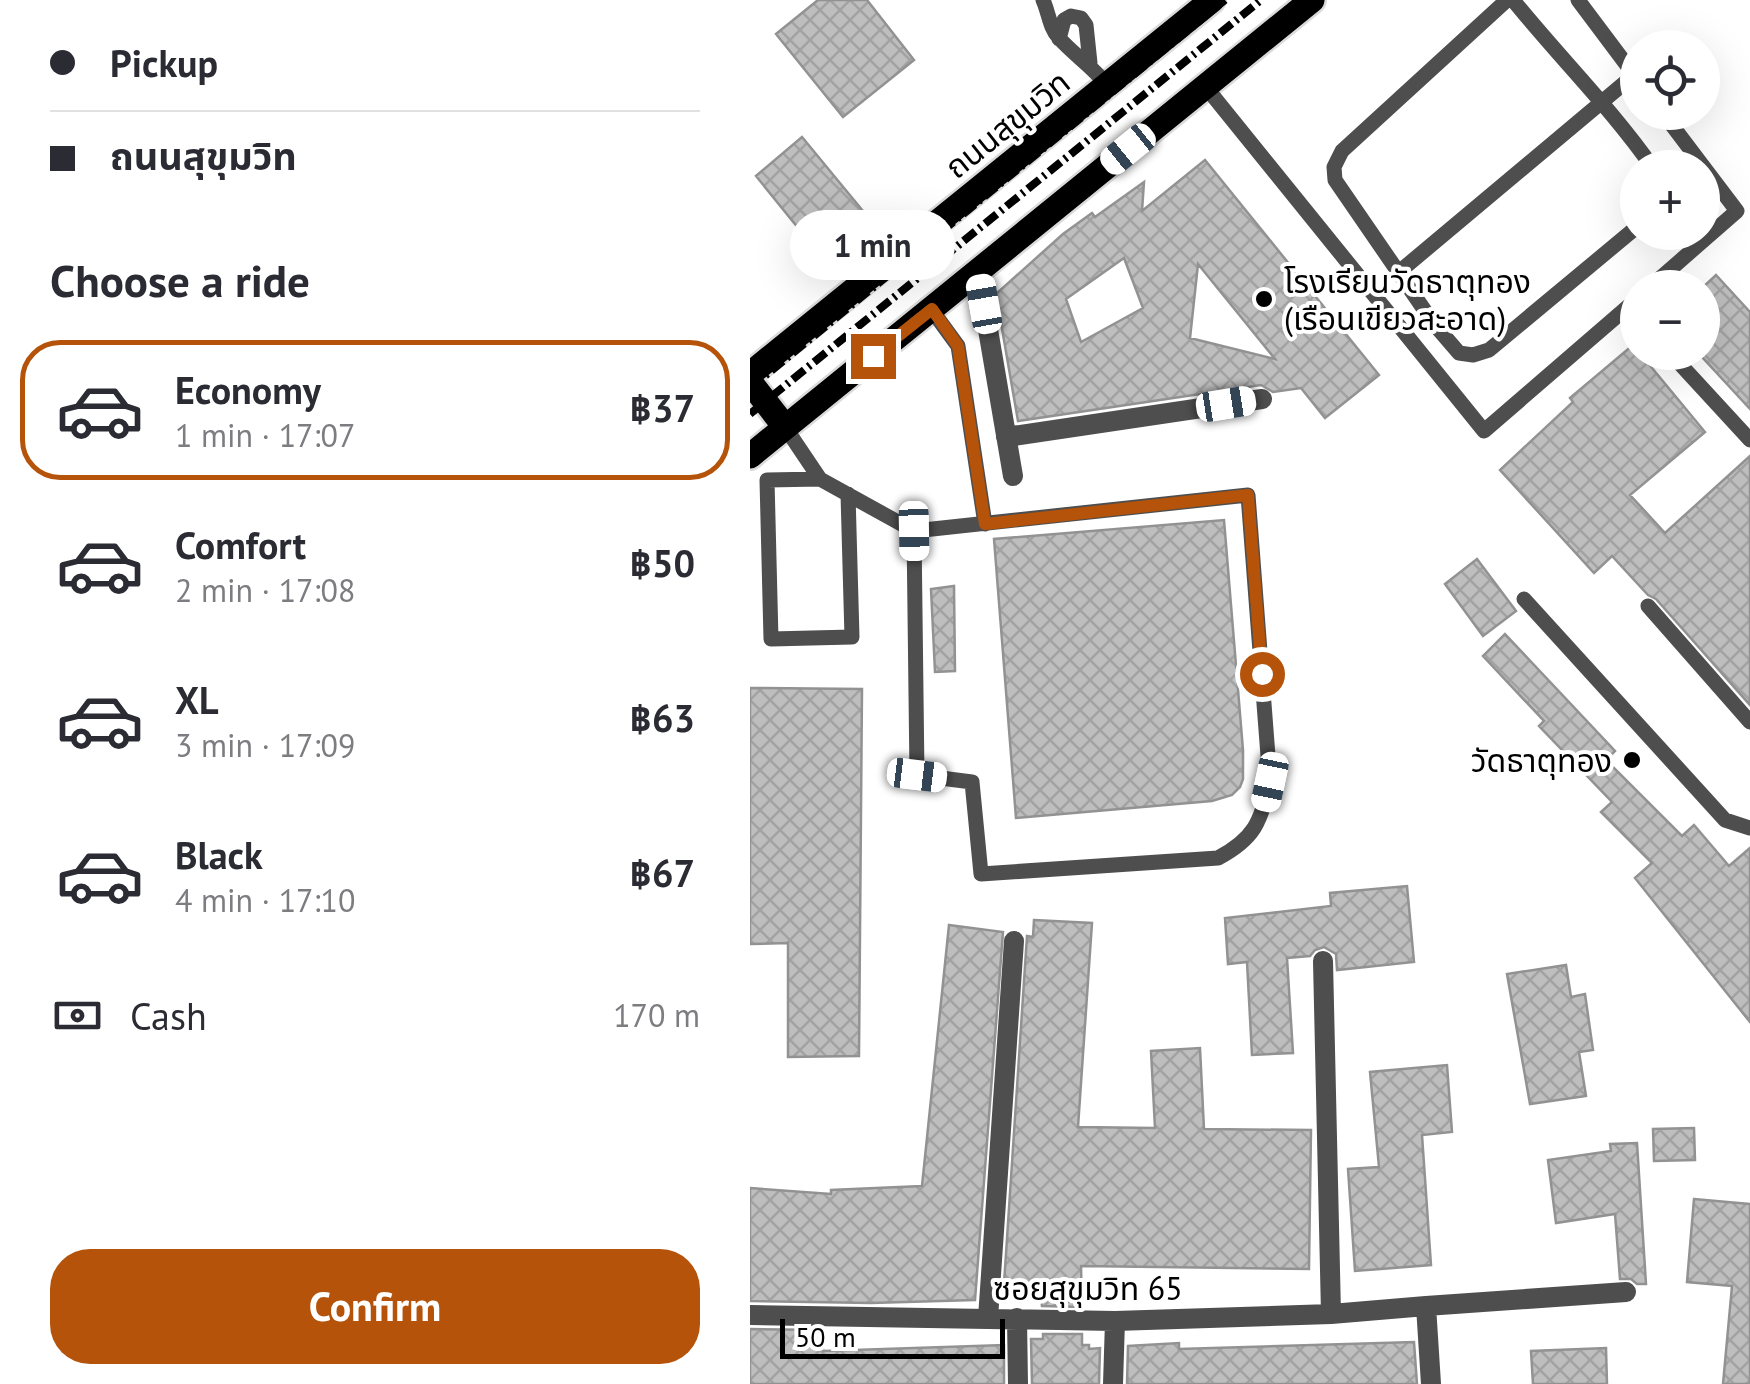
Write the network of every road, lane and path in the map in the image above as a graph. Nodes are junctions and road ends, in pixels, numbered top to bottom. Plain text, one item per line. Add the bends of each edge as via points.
1 (1043, 0) edge
2 (1212, 0) edge
3 (1312, 0) edge
4 (1510, 0) edge
5 (1578, 0) edge
6 (1059, 39) junction
7 (1620, 56) edge
8 (1090, 63) junction
9 (1107, 85) junction
10 (1206, 86) junction
11 (1620, 89) edge
12 (1602, 101) junction
13 (1678, 130) edge
14 (1639, 150) edge
15 (1744, 206) edge
16 (1620, 241) edge
17 (1670, 270) edge
18 (978, 271) junction
19 (1400, 272) junction
20 (932, 309) junction
21 (1620, 314) edge
22 (1686, 370) edge
23 (750, 374) edge
24 (750, 382) edge
25 (1262, 399) dead end
26 (785, 427) junction
27 (1006, 437) junction
28 (1750, 440) edge
29 (750, 456) edge
30 (1013, 476) dead end
31 (820, 479) junction
32 (848, 494) junction
33 (985, 524) junction
34 (914, 531) junction
35 (1524, 598) dead end
36 (1648, 606) dead end
37 (1750, 722) edge
38 (1750, 828) edge
39 (1014, 941) dead end
40 (1323, 961) dead end
41 (1626, 1292) dead end
42 (1426, 1306) junction
43 (1331, 1314) junction
44 (750, 1315) edge
45 (988, 1318) junction
46 (1017, 1318) junction
47 (1115, 1322) junction
48 (1018, 1384) edge
49 (1114, 1384) edge
50 (1431, 1384) edge

1 - 6 lane
2 - 9 main road, ถนนสุขุมวิท
3 - 10 main road
4 - 12 lane
4 - 19 lane via 1342,151 1334,168 1357,215
5 - 7 lane
6 - 8 lane
6 - 8 lane via 1064,20 1081,18
8 - 9 lane
9 - 23 main road, ถนนสุขุมวิท
10 - 18 main road
10 - 21 lane via 1484,431
11 - 12 lane
12 - 14 lane
12 - 19 lane
13 - 15 lane
15 - 17 lane
16 - 19 lane via 1490,350 1472,355 1459,354
18 - 20 main road
18 - 27 street
20 - 26 main road
20 - 33 lane via 958,346
22 - 28 lane
24 - 26 main road
25 - 27 street
26 - 29 main road
26 - 31 lane
27 - 30 street
31 - 32 lane
31 - 32 lane via 766,480 771,639 852,636
32 - 34 lane
33 - 34 lane
33 - 34 lane via 1248,495 1270,782 1257,826 1243,845 1218,858 981,874 972,782 917,775
35 - 38 lane via 1725,820
36 - 37 lane
39 - 45 street
40 - 43 street
41 - 42 street, ซอยสุขุมวิท 65
42 - 43 street, ซอยสุขุมวิท 65
42 - 50 street
43 - 47 street, ซอยสุขุมวิท 65
44 - 45 street, ซอยสุขุมวิท 65
45 - 46 street, ซอยสุขุมวิท 65
46 - 47 street, ซอยสุขุมวิท 65
46 - 48 street
47 - 49 street

